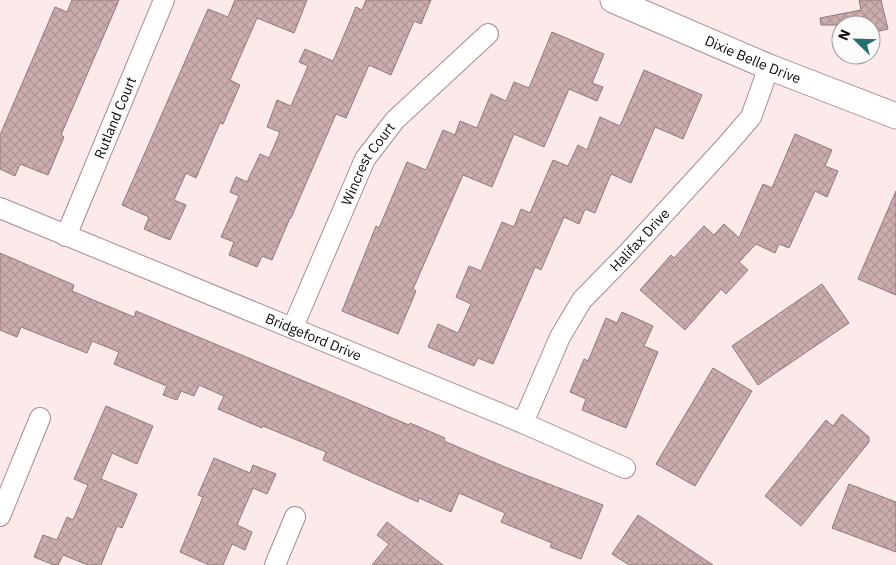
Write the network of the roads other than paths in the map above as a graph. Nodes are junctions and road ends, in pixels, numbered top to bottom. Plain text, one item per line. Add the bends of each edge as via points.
1 (164, 0) edge
2 (613, 0) edge
3 (488, 34) dead end
4 (769, 66) junction
5 (896, 116) edge
6 (0, 208) edge
7 (66, 236) junction
8 (293, 327) junction
9 (40, 418) dead end
10 (523, 423) junction
11 (625, 468) dead end
12 (0, 516) edge
13 (295, 517) dead end
14 (275, 565) edge

1 - 7 street, Rutland Court
2 - 4 street, Dixie Belle Drive
3 - 8 street, Wincrest Court via 395,120 364,159
4 - 5 street, Dixie Belle Drive
4 - 10 street, Halifax Drive via 751,117 582,300 560,337
6 - 7 street, Bridgeford Drive
7 - 8 street, Bridgeford Drive
8 - 10 street, Bridgeford Drive
9 - 12 street
10 - 11 street, Bridgeford Drive
13 - 14 street

